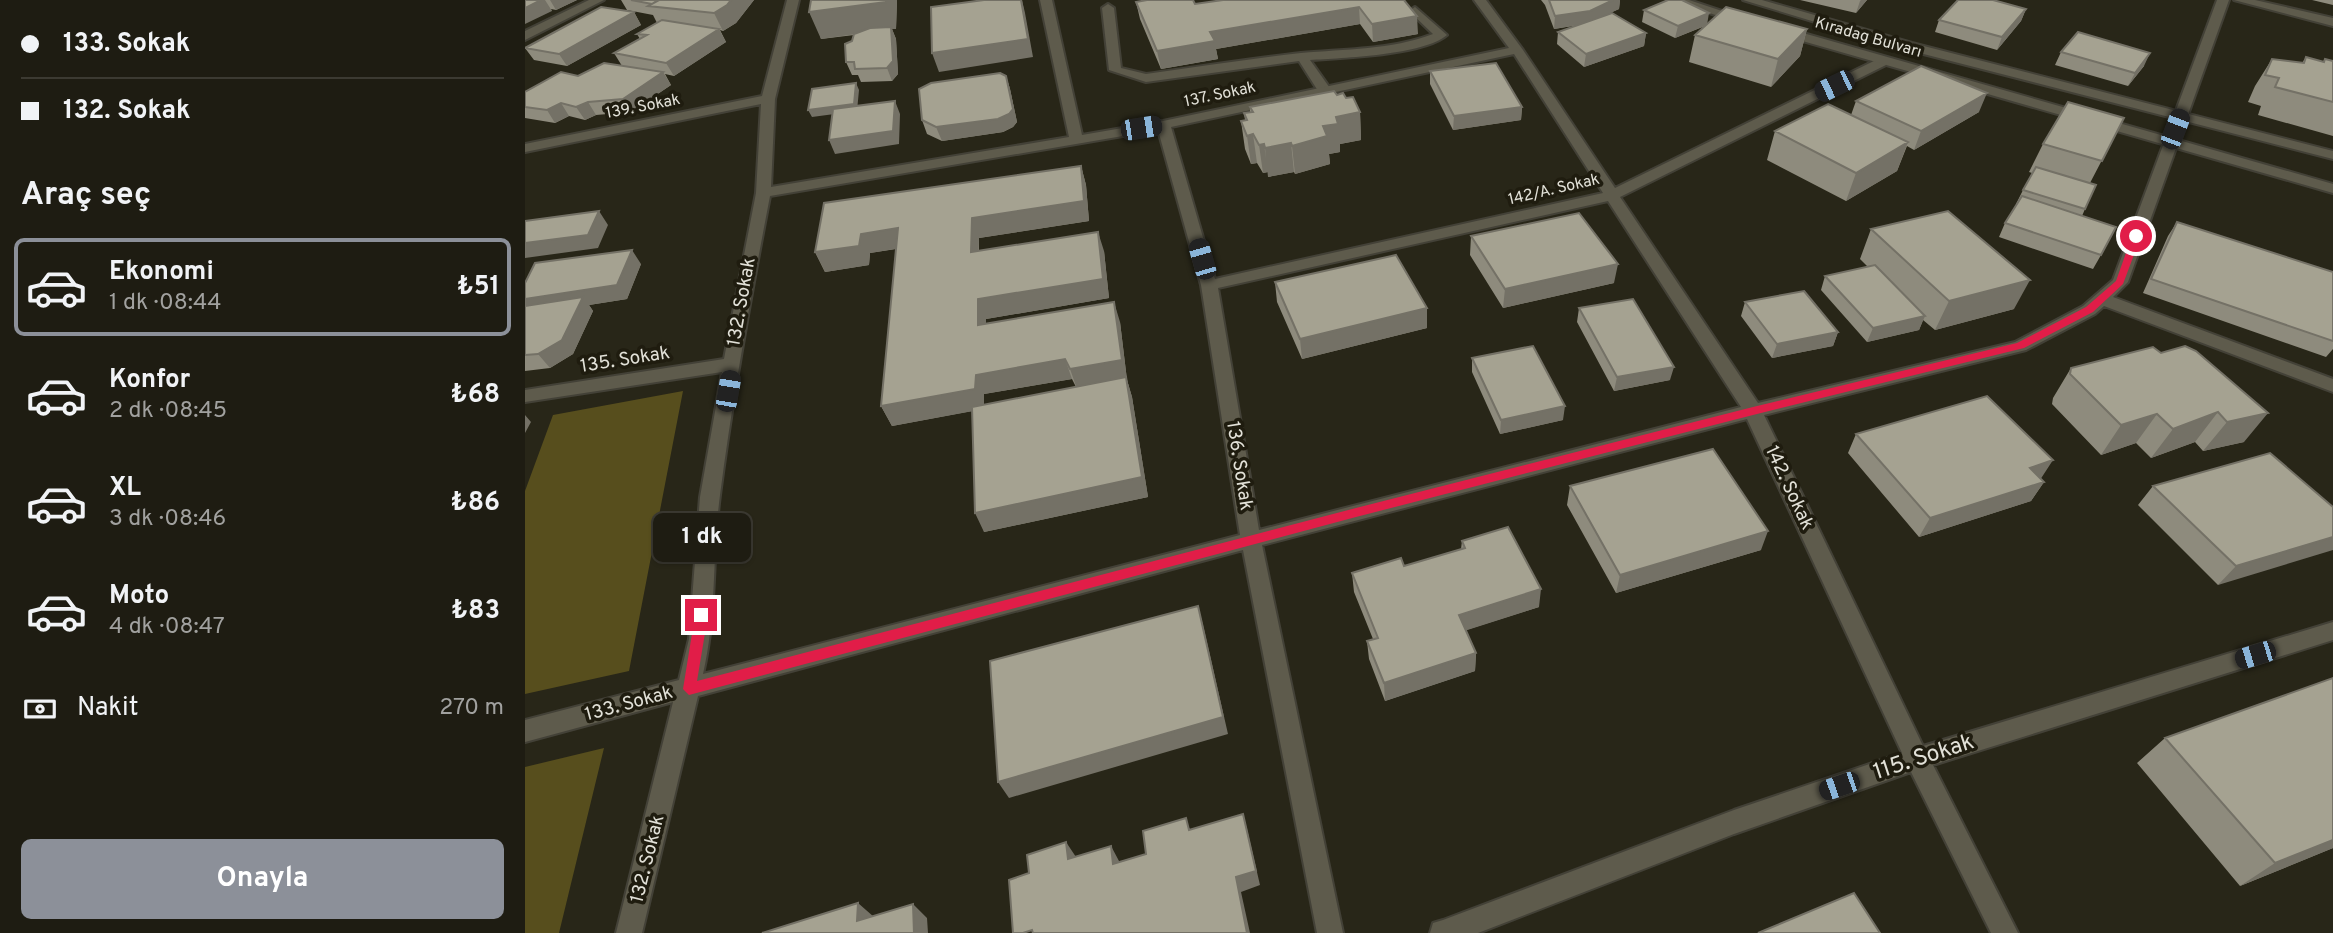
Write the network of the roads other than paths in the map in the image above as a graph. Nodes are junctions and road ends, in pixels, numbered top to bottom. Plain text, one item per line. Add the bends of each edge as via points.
1 (598, 0) edge
2 (793, 0) edge
3 (1046, 0) edge
4 (1480, 0) edge
5 (1677, 0) edge
6 (1749, 0) edge
7 (2223, 0) edge
8 (2239, 0) edge
9 (1108, 8) dead end
10 (1415, 11) edge
11 (2333, 22) edge
12 (525, 36) edge
13 (1517, 50) junction
14 (1302, 57) junction
15 (1884, 61) junction
16 (1325, 90) junction
17 (768, 99) junction
18 (2180, 114) junction
19 (1163, 125) junction
20 (1076, 139) junction
21 (2169, 143) junction
22 (525, 148) edge
23 (2333, 155) edge
24 (2333, 189) edge
25 (763, 193) junction
26 (1610, 196) junction
27 (1209, 285) junction
28 (2101, 299) junction
29 (732, 364) junction
30 (2333, 386) edge
31 (525, 396) edge
32 (1753, 411) junction
33 (1251, 540) junction
34 (2333, 631) edge
35 (689, 689) junction
36 (525, 731) edge
37 (1917, 759) junction
38 (629, 933) edge
39 (1330, 933) edge
40 (1443, 933) edge
41 (2005, 933) edge

1 - 12 street
2 - 17 street, 132. Sokak
3 - 20 street
4 - 13 street, 142. Sokak
5 - 15 street, Kıradag Bulvarı
6 - 18 street, Kıradag Bulvarı via 1908,46
7 - 18 street, 133. Sokak
8 - 11 street
9 - 14 street via 1115,69 1126,74 1146,78
10 - 14 street via 1441,35 1362,53
13 - 16 street, 137. Sokak
13 - 26 street, 142. Sokak
14 - 16 street
15 - 21 street, Kıradag Bulvarı
15 - 26 street, 142/A. Sokak
16 - 19 street, 137. Sokak
17 - 22 street, 139. Sokak
17 - 25 street, 132. Sokak
18 - 21 street, 133. Sokak
18 - 23 street, Kıradag Bulvarı
19 - 20 street, 137. Sokak
19 - 27 street, 136. Sokak
20 - 25 street, 137. Sokak
21 - 24 street, Kıradag Bulvarı
21 - 28 street, 133. Sokak via 2120,282
25 - 29 street, 132. Sokak
26 - 27 street, 142/A. Sokak
26 - 32 street, 142. Sokak
27 - 33 street, 136. Sokak
28 - 30 street
28 - 32 street, 133. Sokak via 2020,346
29 - 31 street, 135. Sokak
29 - 35 street, 132. Sokak via 710,497 699,639
32 - 33 street, 133. Sokak
32 - 37 street, 142. Sokak
33 - 35 street, 133. Sokak
33 - 39 street, 136. Sokak
34 - 37 street, 115. Sokak
35 - 36 street, 133. Sokak
35 - 38 street, 132. Sokak
37 - 40 street, 115. Sokak via 1734,822
37 - 41 street, 142. Sokak

